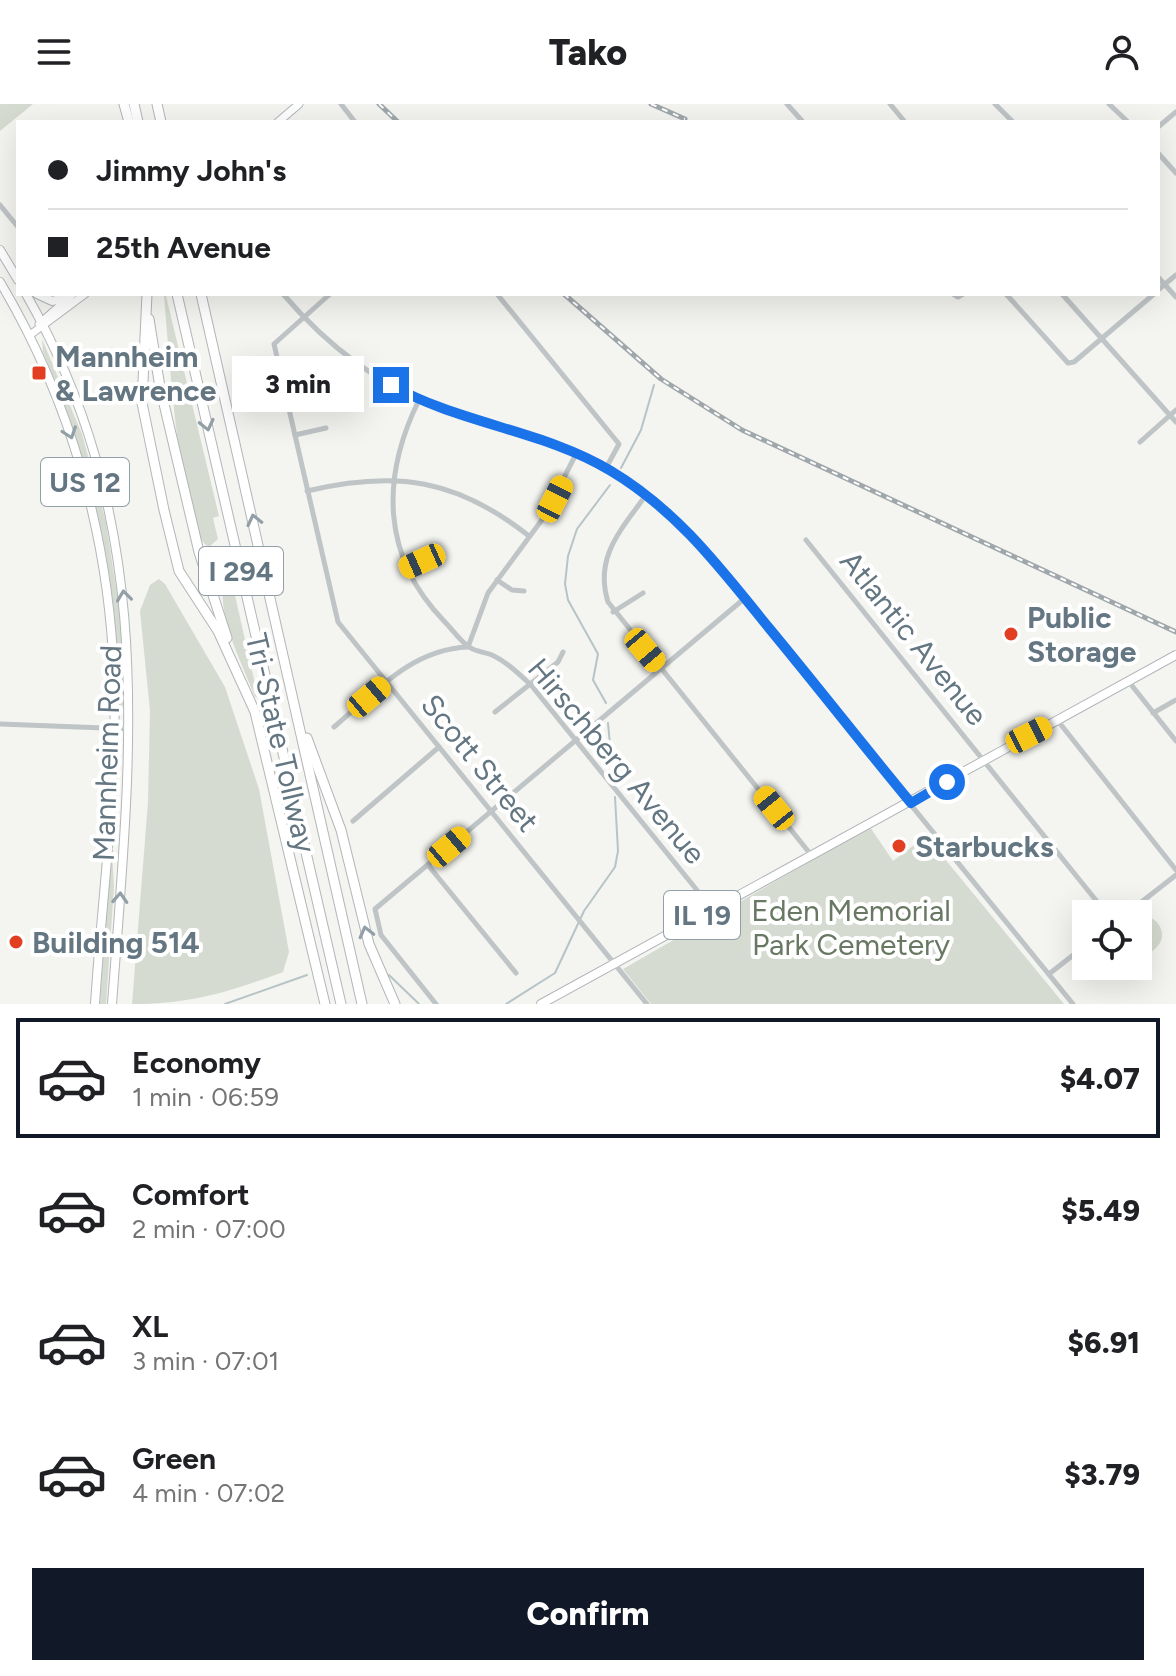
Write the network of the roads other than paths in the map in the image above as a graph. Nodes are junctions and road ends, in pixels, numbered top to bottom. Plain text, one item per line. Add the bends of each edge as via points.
1 (299, 104) edge
2 (341, 104) edge
3 (787, 104) edge
4 (890, 104) edge
5 (995, 104) edge
6 (1109, 104) edge
7 (1176, 112) edge
8 (280, 120) edge
9 (353, 120) edge
10 (801, 120) edge
11 (903, 120) edge
12 (1011, 120) edge
13 (1126, 120) edge
14 (1160, 125) edge
15 (1160, 155) edge
16 (1176, 173) edge
17 (0, 205) edge
18 (16, 225) edge
19 (0, 250) edge
20 (16, 266) edge
21 (1176, 275) edge
22 (16, 277) edge
23 (1160, 279) edge
24 (0, 282) edge
25 (1165, 284) junction
26 (1160, 288) edge
27 (27, 296) edge
28 (41, 296) edge
29 (69, 296) edge
30 (71, 296) edge
31 (82, 296) edge
32 (177, 296) edge
33 (201, 296) edge
34 (285, 296) edge
35 (328, 296) edge
36 (499, 296) edge
37 (1008, 296) edge
38 (1064, 296) edge
39 (1151, 296) edge
40 (147, 297) edge
41 (1176, 297) edge
42 (303, 317) junction
43 (43, 325) junction
44 (30, 335) junction
45 (1102, 338) junction
46 (419, 400) junction
47 (1176, 410) edge
48 (1170, 416) junction
49 (1176, 422) edge
50 (326, 428) dead end
51 (295, 435) junction
52 (1140, 442) dead end
53 (576, 454) junction
54 (606, 468) junction
55 (392, 482) junction
56 (307, 491) junction
57 (646, 495) junction
58 (529, 536) junction
59 (806, 540) dead end
60 (437, 554) dead end
61 (407, 567) junction
62 (497, 580) junction
63 (524, 591) dead end
64 (643, 593) dead end
65 (745, 597) junction
66 (613, 612) junction
67 (468, 647) junction
68 (563, 652) dead end
69 (1176, 655) edge
70 (661, 668) junction
71 (387, 682) junction
72 (1129, 682) junction
73 (531, 685) junction
74 (1176, 700) edge
75 (251, 702) junction
76 (296, 711) junction
77 (495, 712) dead end
78 (1153, 713) junction
79 (1058, 721) junction
80 (0, 724) edge
81 (334, 727) dead end
82 (113, 728) junction
83 (130, 729) junction
84 (575, 740) junction
85 (1176, 741) edge
86 (439, 747) junction
87 (984, 761) junction
88 (911, 803) junction
89 (491, 812) junction
90 (353, 821) dead end
91 (812, 856) junction
92 (428, 865) junction
93 (1176, 872) edge
94 (298, 892) junction
95 (1096, 900) edge
96 (1143, 900) edge
97 (713, 910) junction
98 (1072, 956) edge
99 (615, 965) junction
100 (516, 973) dead end
101 (1049, 974) junction
102 (357, 980) junction
103 (95, 1004) edge
104 (112, 1004) edge
105 (319, 1004) edge
106 (325, 1004) edge
107 (341, 1004) edge
108 (362, 1004) edge
109 (370, 1004) edge
110 (395, 1004) edge
111 (436, 1004) edge
112 (541, 1004) edge
113 (647, 1004) edge
114 (1073, 1004) edge

1 - 8 main road
2 - 9 street
3 - 10 street
4 - 11 street
5 - 12 street
6 - 13 street
7 - 14 street
15 - 16 street
17 - 18 street
19 - 20 main road
19 - 22 main road
21 - 25 street
23 - 25 street
24 - 44 main road, Mannheim Road / US 12
25 - 26 street
25 - 41 street
27 - 43 main road, Mannheim Road / US 12
28 - 29 main road via 52,301
30 - 43 main road
31 - 43 main road
32 -> 107 highway, Tri-State Tollway / I 294
76 -> 33 highway, Tri-State Tollway / I 294
34 - 42 street
35 - 42 street
36 - 54 street via 619,444
37 - 45 street via 1068,363
38 - 45 street
39 - 45 street
40 - 75 highway, I 294 via 160,387 199,552
40 - 75 highway, I 294 via 142,403 178,568 218,631
42 - 46 street via 358,364
42 - 51 street, Scott Street via 274,344
43 - 44 main road
83 -> 43 main road, Mannheim Road / US 12 via 120,557 84,423
44 -> 82 main road, Mannheim Road / US 12 via 68,426 98,534 110,622
45 - 48 street
46 - 53 street
46 - 55 street, Hirschberg Avenue via 403,432
47 - 48 street
48 - 49 street
48 - 52 street
50 - 51 street
51 - 56 street, Scott Street
53 - 54 street
53 - 58 street via 555,499
54 - 57 street
55 - 56 street via 353,482
55 - 58 street via 458,492 492,508
55 - 61 street, Hirschberg Avenue via 394,525
56 - 71 street, Scott Street via 336,619
57 - 65 street via 683,525
57 - 66 street via 605,557 603,582
58 - 62 street
59 - 87 street, Atlantic Avenue
60 - 61 street
61 - 67 street, Hirschberg Avenue via 427,602
62 - 63 street
62 - 67 street via 476,618
64 - 66 street
65 - 70 street
65 - 88 street
66 - 70 street
67 - 71 street via 426,655
67 - 73 street, Hirschberg Avenue via 494,656
68 - 73 street
69 - 72 main road, IL 19
70 - 84 street
70 - 91 street
71 - 81 street
71 - 86 street, Scott Street
72 - 78 street
72 - 79 main road, IL 19
73 - 77 street
73 - 84 street, Hirschberg Avenue
74 - 78 street
75 - 94 highway, I 294
76 - 102 highway, Tri-State Tollway / I 294
110 -> 76 highway via 373,956 341,830
78 - 85 street
79 - 87 main road, IL 19
79 - 93 street
80 - 82 street
82 - 83 street
82 - 103 main road, Mannheim Road / US 12
104 -> 83 main road, Mannheim Road / US 12
84 - 89 street
84 - 97 street, Hirschberg Avenue
86 - 89 street, Scott Street
86 - 90 street
87 - 88 main road, IL 19
87 - 95 street, Atlantic Avenue
88 - 91 main road, IL 19
88 - 101 street
89 - 92 street
89 - 99 street, Scott Street
91 - 97 main road, IL 19
92 - 100 street
92 - 111 street via 375,909 381,935
93 - 96 street
94 - 105 highway
94 - 106 highway, I 294
97 - 99 main road, IL 19
98 - 101 street
99 - 112 main road, IL 19
99 - 113 street, Scott Street
101 - 114 street
102 - 108 highway, Tri-State Tollway / I 294
102 - 109 highway

